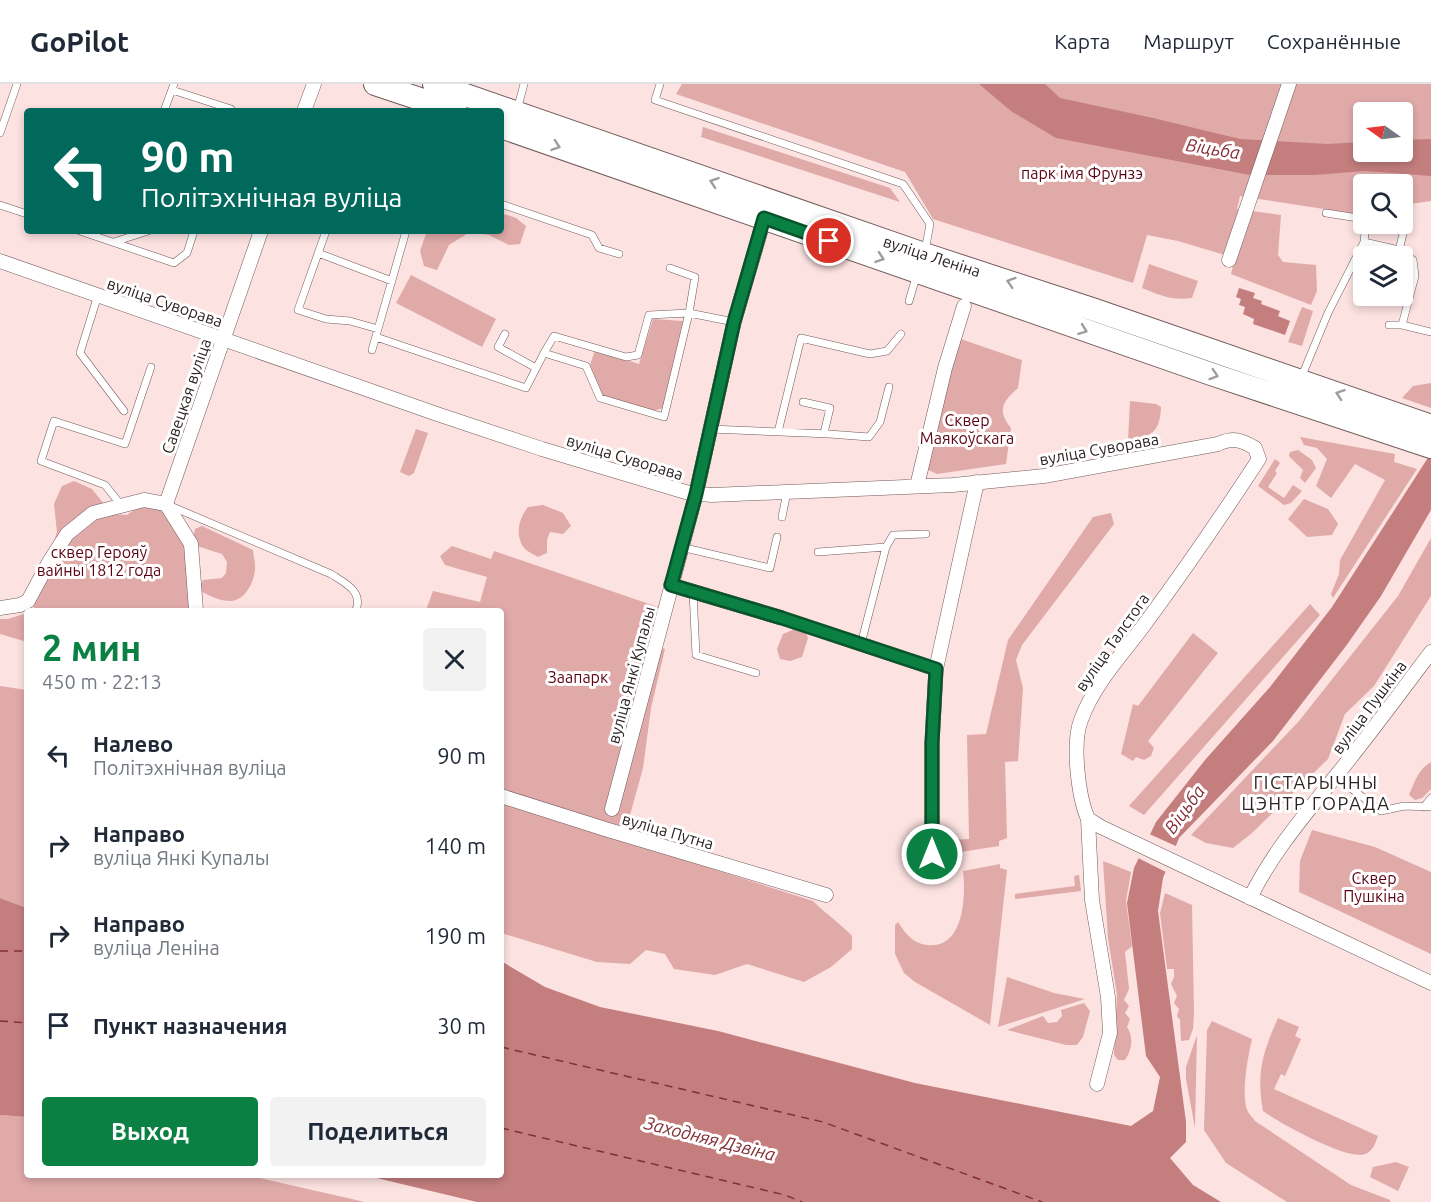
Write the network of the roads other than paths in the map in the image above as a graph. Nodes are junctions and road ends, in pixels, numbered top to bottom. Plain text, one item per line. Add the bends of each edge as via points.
1 (17, 84) edge
2 (314, 84) edge
3 (375, 84) edge
4 (434, 84) edge
5 (524, 84) edge
6 (660, 84) edge
7 (1289, 84) edge
8 (173, 87) edge
9 (165, 108) edge
10 (228, 108) edge
11 (305, 108) edge
12 (444, 108) edge
13 (484, 108) edge
14 (509, 120) edge
15 (0, 133) edge
16 (0, 205) edge
17 (504, 205) edge
18 (767, 210) junction
19 (24, 213) edge
20 (1326, 213) dead end
21 (1353, 217) edge
22 (89, 234) edge
23 (138, 234) edge
24 (193, 234) edge
25 (260, 234) edge
26 (325, 234) edge
27 (405, 234) edge
28 (1365, 234) edge
29 (113, 242) junction
30 (1364, 243) junction
31 (1379, 246) edge
32 (318, 253) junction
33 (619, 254) dead end
34 (1229, 260) dead end
35 (1413, 260) edge
36 (0, 261) edge
37 (921, 263) junction
38 (670, 268) dead end
39 (392, 281) junction
40 (1413, 284) edge
41 (98, 296) junction
42 (909, 301) dead end
43 (964, 306) dead end
44 (1407, 306) edge
45 (689, 314) junction
46 (734, 322) junction
47 (1389, 325) dead end
48 (1402, 326) junction
49 (378, 329) junction
50 (1431, 332) edge
51 (505, 334) dead end
52 (901, 334) dead end
53 (376, 337) junction
54 (223, 340) junction
55 (372, 350) dead end
56 (544, 353) junction
57 (151, 367) dead end
58 (536, 368) junction
59 (889, 387) dead end
60 (1302, 389) junction
61 (803, 402) dead end
62 (124, 411) dead end
63 (1415, 427) edge
64 (710, 429) junction
65 (778, 432) junction
66 (824, 433) junction
67 (1431, 447) edge
68 (1259, 459) joint
69 (977, 482) junction
70 (917, 486) junction
71 (788, 492) junction
72 (696, 494) junction
73 (166, 504) junction
74 (121, 506) junction
75 (782, 517) dead end
76 (926, 534) dead end
77 (777, 537) dead end
78 (681, 547) junction
79 (886, 547) junction
80 (818, 552) dead end
81 (671, 585) junction
82 (693, 591) junction
83 (0, 608) edge
84 (196, 608) edge
85 (357, 608) edge
86 (861, 644) junction
87 (1431, 652) edge
88 (936, 669) junction
89 (756, 673) dead end
90 (1336, 777) junction
91 (504, 797) edge
92 (1431, 798) edge
93 (1428, 807) edge
94 (612, 809) dead end
95 (1088, 819) junction
96 (932, 854) dead end
97 (826, 895) dead end
98 (1250, 898) junction
99 (1431, 983) edge
100 (1097, 1084) dead end

1 - 15 lane
2 - 11 street
3 - 12 main road
4 - 13 main road, вуліца Леніна
5 - 14 lane
6 - 37 lane via 655,100 903,184 930,224
7 - 34 street
8 - 9 lane
8 - 10 lane
14 - 18 main road, вуліца Леніна
16 - 19 lane
17 - 33 lane via 592,235 599,248
18 - 37 main road, вуліца Леніна
18 - 46 street, вуліца Янкі Купалы
20 - 21 lane
22 - 29 lane
23 - 29 lane
24 - 29 lane via 187,254 174,263
25 - 54 street, Савецкая вуліца
26 - 32 lane
27 - 39 lane
28 - 30 lane
30 - 31 lane
30 - 60 lane via 1328,313
32 - 39 lane
32 - 49 lane via 298,310
35 - 40 lane
36 - 41 street, вуліца Суворава
37 - 42 lane
37 - 60 main road, вуліца Леніна
38 - 45 lane via 695,277
39 - 49 lane
41 - 54 street, вуліца Суворава
41 - 62 lane via 80,353
43 - 70 street
44 - 48 lane
45 - 46 lane
45 - 56 lane via 649,315 638,355 626,357 554,336
45 - 56 lane via 664,417 600,398 586,366
46 - 64 street, вуліца Янкі Купалы
47 - 48 lane
48 - 50 lane
49 - 53 lane
51 - 58 lane via 498,347
52 - 65 lane via 887,351 870,354 801,338
53 - 55 lane
53 - 58 lane via 526,388
54 - 72 street, вуліца Суворава via 542,448
54 - 73 street, Савецкая вуліца
56 - 58 lane
57 - 74 lane via 125,444 54,421 41,461 105,485
59 - 66 lane via 880,422 869,438
60 - 63 main road, вуліца Леніна
61 - 66 lane via 830,408
63 - 67 main road, вуліца Леніна
64 - 65 lane
64 - 72 street, вуліца Янкі Купалы
65 - 66 lane
68 - 69 street, вуліца Суворава via 1255,448 1230,439 1044,476
68 - 95 street, вуліца Талстога via 1092,693 1080,722 1077,755 1083,808
69 - 70 street, вуліца Суворава
69 - 88 street
70 - 71 street, вуліца Суворава
71 - 72 street, вуліца Суворава
71 - 75 lane
72 - 78 street, вуліца Янкі Купалы
73 - 74 street via 144,500
73 - 84 street via 191,544
73 - 85 lane via 331,574 354,589 359,602
74 - 83 street via 93,513 67,534 28,601
76 - 79 lane via 893,535
77 - 78 lane via 770,568
78 - 81 street, вуліца Янкі Купалы
79 - 80 lane
79 - 86 lane
81 - 82 street
81 - 94 street, вуліца Янкі Купалы
82 - 86 street
82 - 89 lane via 696,655
86 - 88 street
87 - 90 street, вуліца Пушкіна
88 - 96 street
90 - 93 lane via 1381,811 1404,806
90 - 98 street, вуліца Пушкіна via 1294,826
91 - 97 street, вуліца Путна
92 - 93 lane
95 - 98 street
95 - 100 street, вуліца Талстога via 1092,900 1110,1033
98 - 99 street

